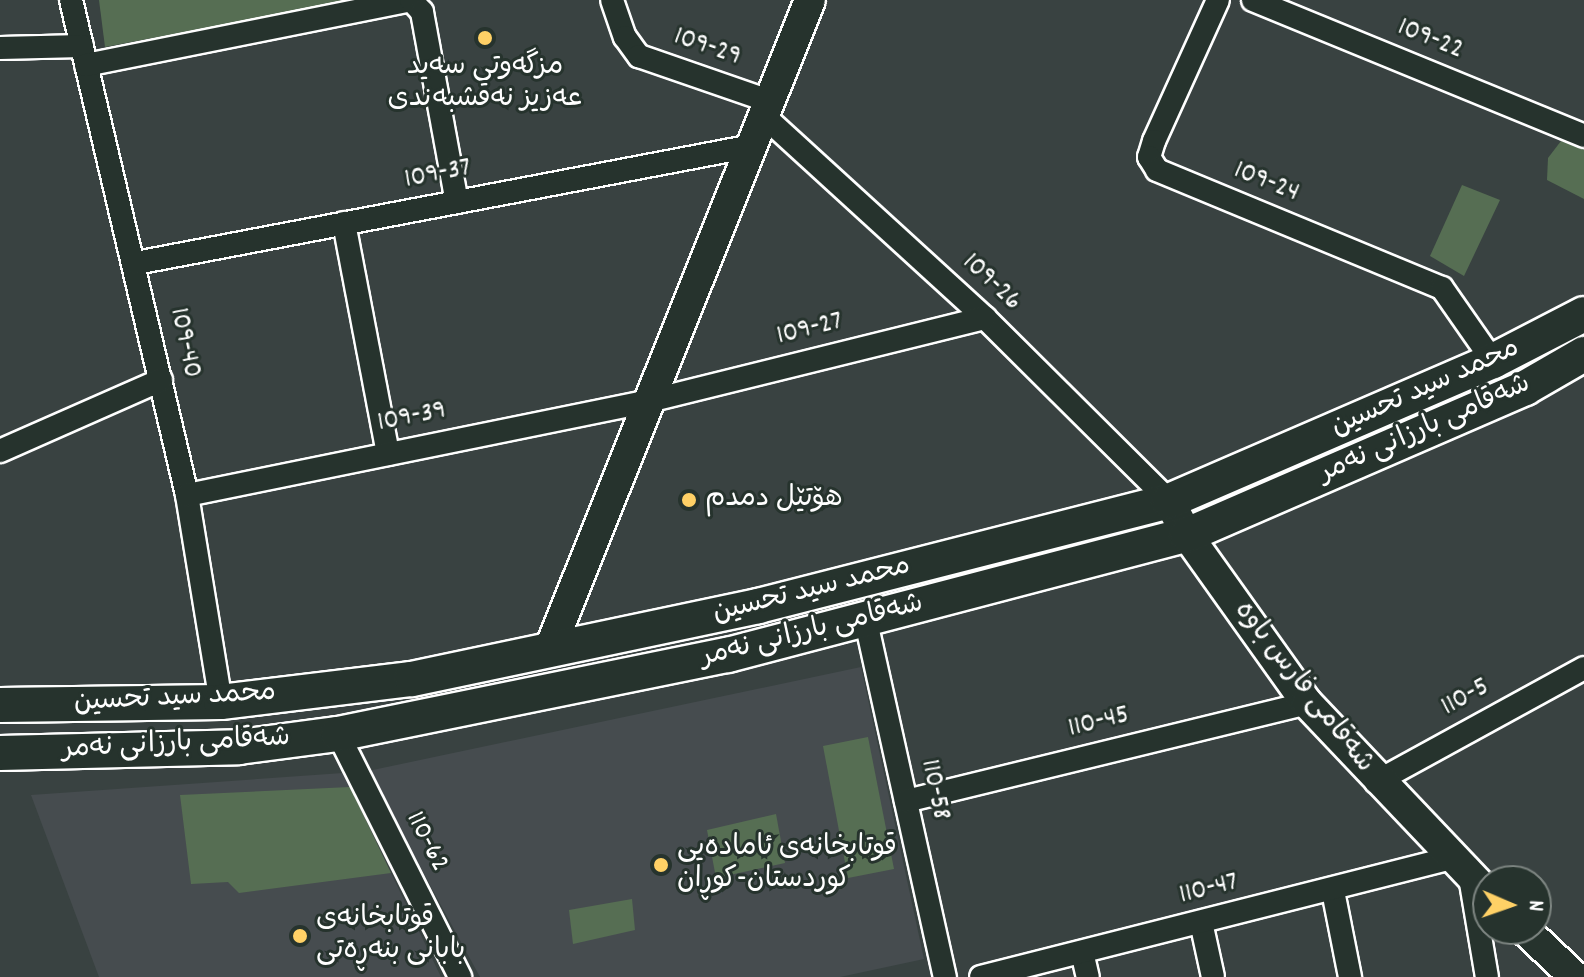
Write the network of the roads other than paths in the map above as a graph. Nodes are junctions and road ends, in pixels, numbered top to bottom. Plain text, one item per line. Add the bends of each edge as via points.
1 (71, 0) edge
2 (397, 0) edge
3 (612, 0) edge
4 (810, 0) edge
5 (1218, 0) edge
6 (1253, 0) edge
7 (0, 48) edge
8 (84, 55) junction
9 (766, 109) junction
10 (1584, 136) edge
11 (752, 146) junction
12 (457, 202) junction
13 (344, 223) junction
14 (136, 263) junction
15 (1584, 314) edge
16 (985, 318) junction
17 (1584, 354) edge
18 (1493, 361) junction
19 (161, 380) junction
20 (649, 401) junction
21 (0, 451) edge
22 (388, 454) junction
23 (187, 495) junction
24 (1169, 501) junction
25 (1187, 535) junction
26 (865, 617) junction
27 (549, 651) junction
28 (1584, 668) edge
29 (221, 702) junction
30 (1307, 703) junction
31 (0, 705) edge
32 (338, 734) junction
33 (0, 753) edge
34 (1376, 782) junction
35 (906, 801) junction
36 (1469, 877) edge
37 (1333, 891) junction
38 (1201, 922) junction
39 (1544, 945) edge
40 (1082, 952) junction
41 (1575, 969) edge
42 (460, 977) edge
43 (945, 977) edge
44 (981, 977) edge
45 (1088, 977) edge
46 (1213, 977) edge
47 (1350, 977) edge
48 (1487, 977) edge

1 - 8 street, 109-40
2 - 8 street
2 - 12 street via 411,0 422,12
3 - 9 street, 109-29 via 625,37 639,56
4 - 9 street
5 - 18 street, 109-24 via 1154,141 1149,157 1157,170 1442,288
6 - 10 street, 109-22
7 - 8 street
8 - 14 street, 109-40
9 - 11 street
9 - 16 street, 109-26
11 - 12 street, 109-37
11 - 20 street
12 - 13 street, 109-37
13 - 14 street, 109-37
13 - 22 street
14 - 19 street, 109-40
15 - 18 main road, محمد سید تحسین
16 - 20 street, 109-27
16 - 24 street, 109-26
17 - 25 main road, شەقامی بارزانی نەمر via 1525,388
18 - 24 main road, محمد سید تحسین
19 - 21 street
19 - 23 street, 109-40
20 - 22 street, 109-39
20 - 27 street
22 - 23 street, 109-39
23 - 29 street, 109-40
24 - 25 street, شەقامی فارس باوە
24 - 27 main road, محمد سید تحسین via 758,606
25 - 26 main road, شەقامی بارزانی نەمر
25 - 30 street, شەقامی فارس باوە
26 - 32 main road, شەقامی بارزانی نەمر via 728,655
26 - 35 street, 110-58
27 - 29 main road, محمد سید تحسین via 412,679
28 - 34 street, 110-5
29 - 31 main road, محمد سید تحسین
30 - 34 street, شەقامی فارس باوە
30 - 35 street, 110-45
32 - 33 main road, شەقامی بارزانی نەمر via 239,747
32 - 42 street, 110-62
34 - 36 street, شەقامی فارس باوە
35 - 43 street, 110-58
36 - 37 street, 110-47
36 - 48 street
37 - 38 street, 110-47
37 - 47 street
38 - 40 street, 110-47
38 - 46 street
39 - 41 street
40 - 44 street, 110-47
40 - 45 street

